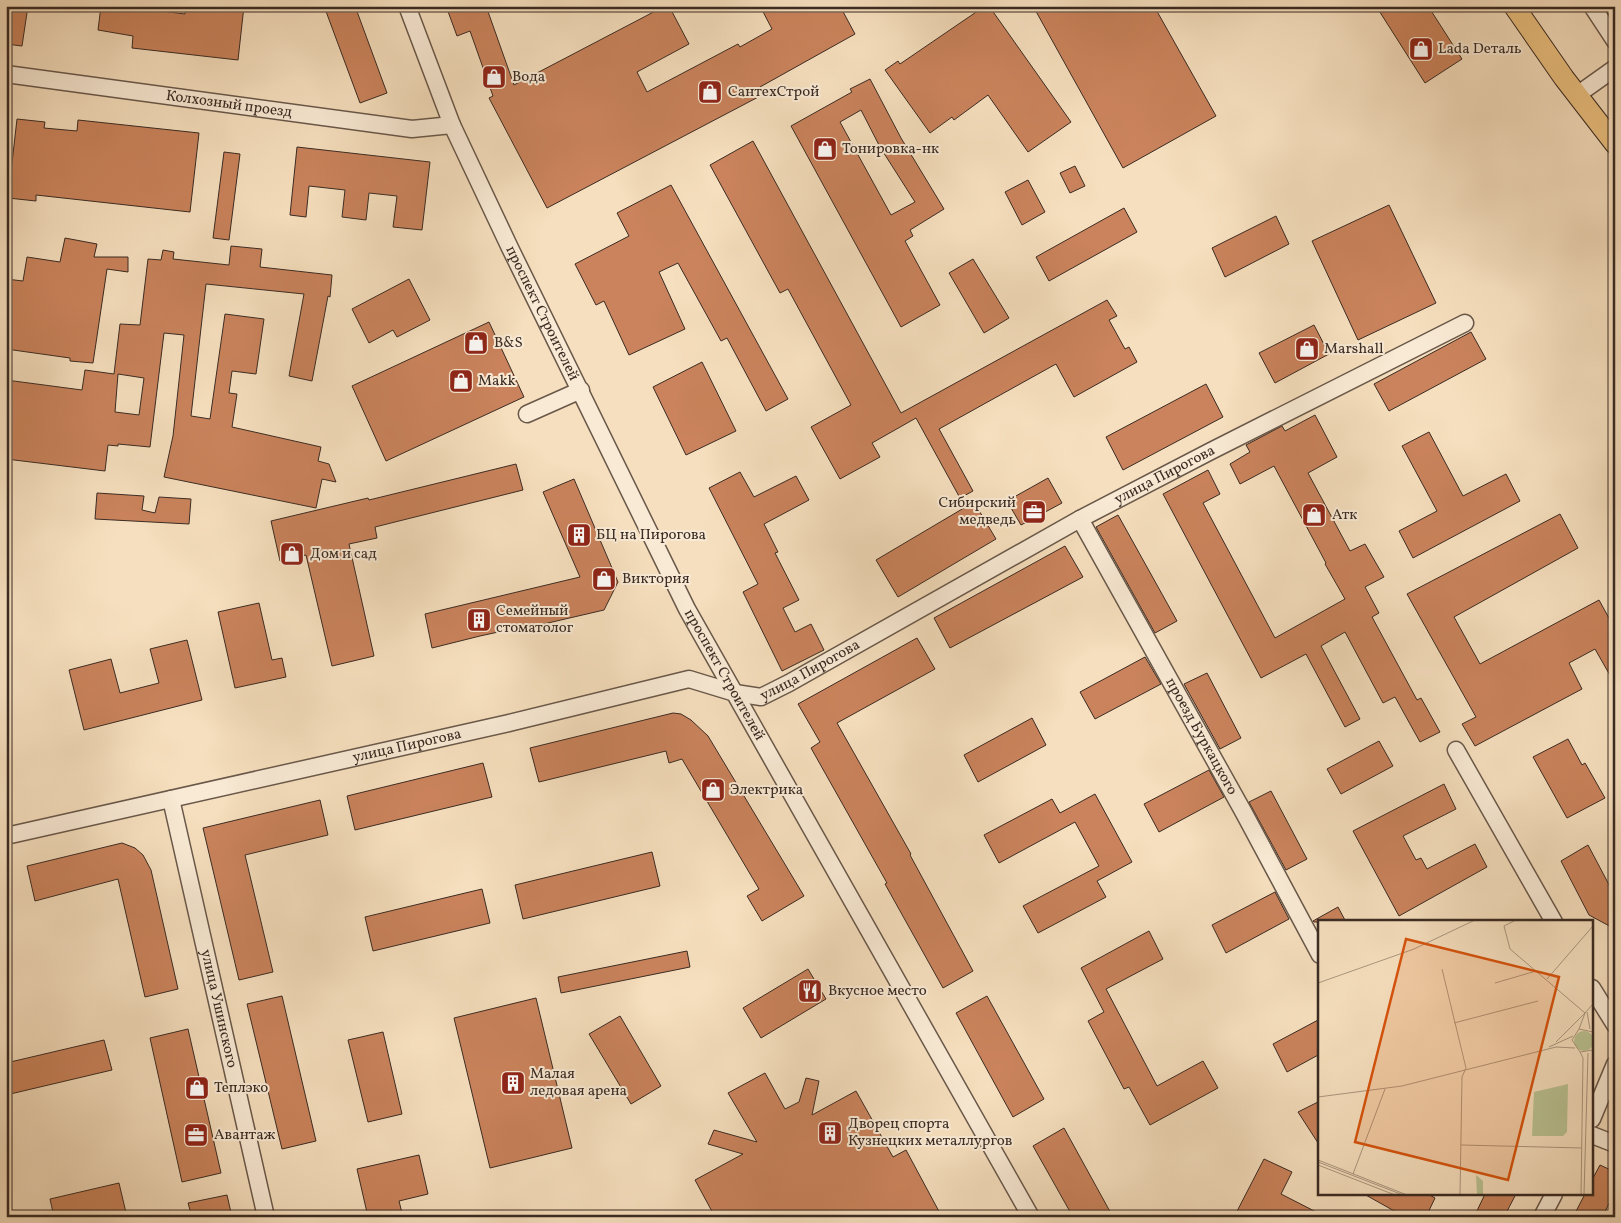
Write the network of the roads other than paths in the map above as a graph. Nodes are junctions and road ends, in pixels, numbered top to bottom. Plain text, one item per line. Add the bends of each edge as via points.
1 (407, 6) edge
2 (1514, 6) edge
3 (1592, 6) edge
4 (1615, 41) edge
5 (1615, 68) edge
6 (6, 74) edge
7 (1577, 95) junction
8 (452, 125) junction
9 (1615, 144) edge
10 (1465, 323) dead end
11 (581, 390) junction
12 (527, 414) dead end
13 (1080, 519) junction
14 (735, 693) junction
15 (1456, 750) dead end
16 (172, 800) junction
17 (6, 836) edge
18 (1553, 920) edge
19 (1318, 951) edge
20 (1594, 991) edge
21 (1615, 1025) edge
22 (1615, 1064) edge
23 (1594, 1114) edge
24 (1594, 1135) edge
25 (1615, 1144) edge
26 (1553, 1196) edge
27 (266, 1217) edge
28 (1031, 1217) edge
29 (1542, 1217) edge

1 - 8 street, проспект Строителей
2 - 7 main road
3 - 4 street
5 - 7 street
6 - 8 street, Колхозный проезд via 412,128
7 - 9 main road
8 - 11 street, проспект Строителей
10 - 13 street, улица Пирогова
11 - 12 street
11 - 14 street, проспект Строителей via 687,609
13 - 14 street, улица Пирогова via 789,683 761,697
13 - 19 street, проезд Буркацкого
14 - 16 street, улица Пирогова via 689,679
14 - 28 street, проспект Строителей
15 - 18 street
16 - 17 street, улица Пирогова
16 - 27 street, улица Ушинского
20 - 21 street
22 - 23 street
24 - 25 street
26 - 29 street

